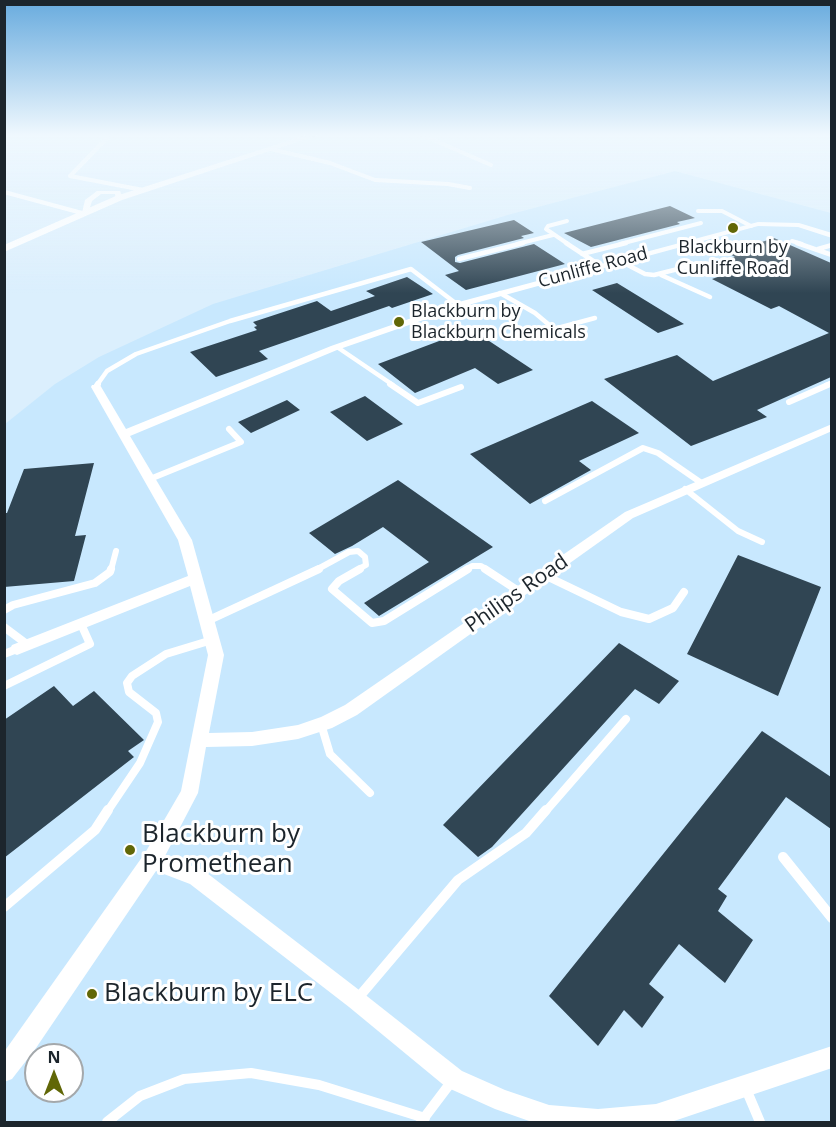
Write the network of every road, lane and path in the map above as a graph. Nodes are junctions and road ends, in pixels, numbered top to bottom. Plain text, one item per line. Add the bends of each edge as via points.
1 (129, 188) edge
2 (151, 188) edge
3 (143, 190) junction
4 (4, 192) edge
5 (698, 211) dead end
6 (84, 212) junction
7 (567, 221) dead end
8 (702, 224) dead end
9 (751, 226) junction
10 (553, 235) junction
11 (831, 236) edge
12 (792, 241) dead end
13 (831, 245) edge
14 (4, 249) edge
15 (817, 249) junction
16 (582, 254) junction
17 (831, 255) edge
18 (459, 259) dead end
19 (620, 261) junction
20 (694, 264) dead end
21 (601, 267) junction
22 (661, 275) junction
23 (500, 293) junction
24 (710, 297) dead end
25 (458, 304) junction
26 (595, 318) dead end
27 (337, 347) junction
28 (831, 383) edge
29 (96, 387) joint
30 (460, 387) dead end
31 (789, 402) dead end
32 (831, 427) edge
33 (229, 429) dead end
34 (125, 434) junction
35 (150, 479) junction
36 (700, 482) junction
37 (685, 489) junction
38 (545, 501) dead end
39 (762, 542) dead end
40 (116, 550) dead end
41 (544, 575) junction
42 (194, 579) junction
43 (520, 592) junction
44 (684, 592) dead end
45 (4, 610) edge
46 (207, 621) junction
47 (81, 624) junction
48 (4, 627) edge
49 (212, 640) junction
50 (17, 649) edge
51 (4, 686) edge
52 (626, 719) dead end
53 (321, 724) junction
54 (201, 740) junction
55 (370, 792) dead end
56 (783, 857) dead end
57 (152, 860) junction
58 (4, 907) edge
59 (831, 918) edge
60 (356, 1000) junction
61 (831, 1057) edge
62 (4, 1071) edge
63 (454, 1079) junction
64 (745, 1087) junction
65 (657, 1119) edge
66 (423, 1120) edge
67 (107, 1122) edge
68 (760, 1122) edge

1 - 3 lane
2 - 3 street
3 - 6 street
4 - 6 lane
5 - 9 lane via 722,212
6 - 14 street
7 - 10 lane via 548,226 546,229
8 - 16 lane
9 - 11 street, Cunliffe Road via 800,225
9 - 19 street, Cunliffe Road
10 - 16 lane
10 - 18 lane
12 - 15 lane
13 - 15 lane
15 - 17 lane
16 - 21 lane
19 - 21 street, Cunliffe Road
19 - 22 lane via 645,274
20 - 22 lane
21 - 23 street, Cunliffe Road
22 - 24 lane
23 - 25 street, Cunliffe Road
23 - 26 lane via 554,329
25 - 27 street, Cunliffe Road
25 - 29 lane via 411,269 230,321 136,354 107,371
27 - 30 lane via 418,402
27 - 34 street, Cunliffe Road
28 - 31 lane
29 - 34 street
32 - 36 street, Philips Road
33 - 35 lane via 241,442
34 - 35 street
35 - 42 street via 185,540
36 - 37 street, Philips Road
36 - 38 lane via 658,453 643,448
37 - 39 lane via 738,531
37 - 41 street, Philips Road via 629,515
40 - 45 lane via 110,572 95,583
41 - 43 street, Philips Road
41 - 44 lane via 621,612 650,618 674,608
42 - 46 street
42 - 47 street
43 - 46 lane via 481,566 472,566 384,621 372,623 332,589 366,565 358,550
43 - 53 street, Philips Road via 351,710
46 - 49 street
47 - 50 street
47 - 51 lane via 90,644
48 - 50 lane
49 - 54 street via 216,655
49 - 58 lane via 166,654 132,676 127,683 129,692 156,713 158,722 140,763 95,830
52 - 60 lane via 525,832 458,880
53 - 54 street, Philips Road via 252,739
53 - 55 lane via 335,761
54 - 57 street via 189,793
56 - 59 lane
57 - 60 street via 196,877
57 - 62 street
60 - 63 street
61 - 64 street
63 - 65 street via 549,1118 598,1122
63 - 66 lane
64 - 65 street
64 - 68 lane
66 - 67 lane via 319,1085 251,1073 184,1079 140,1096

